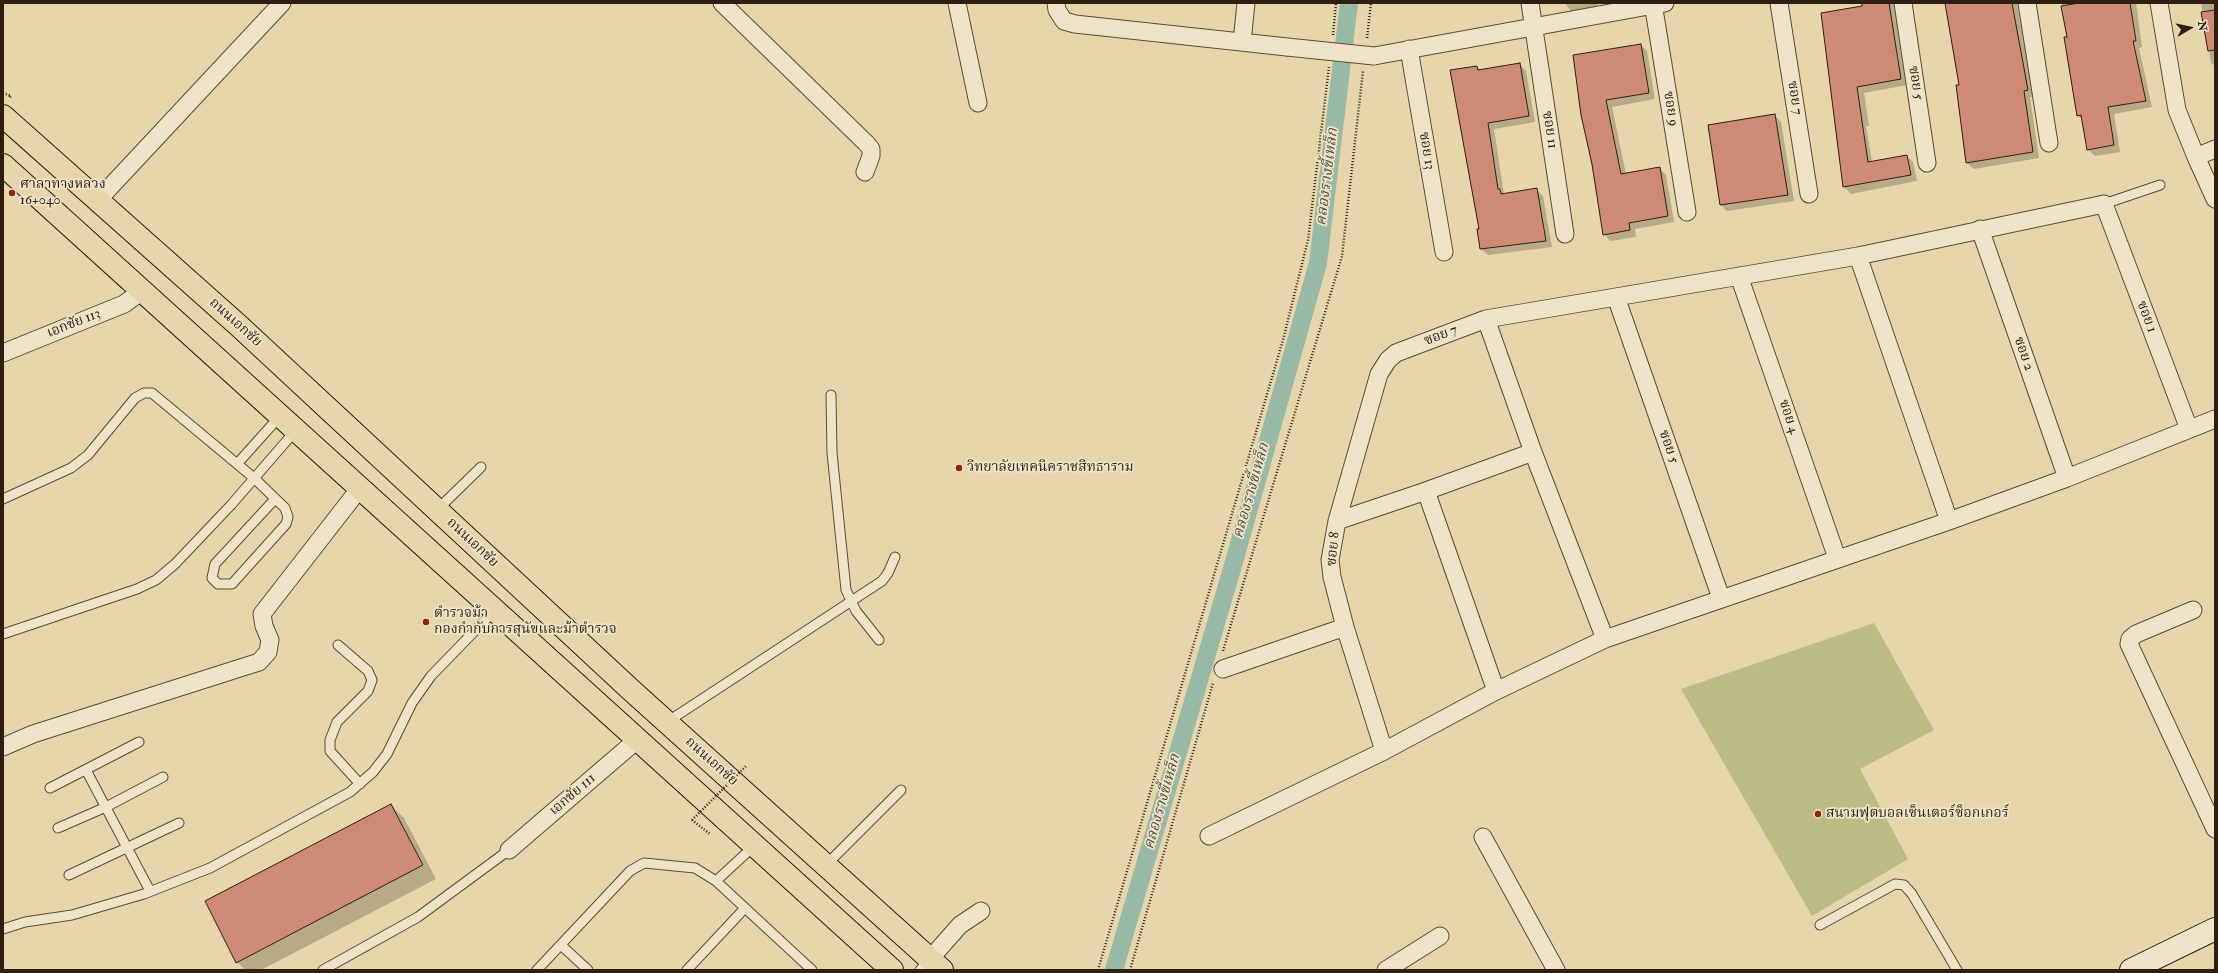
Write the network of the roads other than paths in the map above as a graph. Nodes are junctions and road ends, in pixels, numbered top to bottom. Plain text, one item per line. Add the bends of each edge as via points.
1 (282, 3) edge
2 (724, 3) edge
3 (957, 3) edge
4 (1056, 3) edge
5 (1246, 3) edge
6 (1530, 3) edge
7 (1779, 3) edge
8 (1903, 3) edge
9 (2028, 3) edge
10 (2159, 3) edge
11 (1657, 4) edge
12 (1534, 27) junction
13 (1242, 42) junction
14 (1409, 49) junction
15 (978, 103) dead end
16 (7, 106) edge
17 (2049, 143) dead end
18 (2215, 149) edge
19 (2196, 157) junction
20 (1927, 163) dead end
21 (3, 165) edge
22 (865, 172) dead end
23 (2160, 185) dead end
24 (1809, 194) dead end
25 (2215, 199) edge
26 (98, 200) junction
27 (2104, 204) junction
28 (1687, 212) dead end
29 (1980, 229) junction
30 (1565, 234) dead end
31 (1444, 252) dead end
32 (1858, 256) junction
33 (1739, 276) junction
34 (142, 291) junction
35 (1616, 297) junction
36 (1486, 319) junction
37 (1396, 353) joint
38 (3, 354) edge
39 (831, 396) dead end
40 (2215, 419) edge
41 (288, 423) junction
42 (2188, 429) junction
43 (1533, 452) junction
44 (237, 464) junction
45 (481, 467) dead end
46 (254, 478) junction
47 (2067, 478) junction
48 (360, 488) junction
49 (1426, 491) junction
50 (275, 498) junction
51 (3, 499) edge
52 (437, 510) junction
53 (1337, 521) junction
54 (1949, 521) junction
55 (895, 557) dead end
56 (1837, 558) junction
57 (1721, 598) junction
58 (851, 600) junction
59 (495, 610) junction
60 (2193, 610) dead end
61 (1345, 627) junction
62 (3, 634) edge
63 (1605, 639) junction
64 (879, 640) dead end
65 (338, 645) dead end
66 (1219, 670) road end
67 (1496, 691) junction
68 (666, 723) junction
69 (638, 739) junction
70 (139, 742) dead end
71 (3, 747) edge
72 (1384, 751) junction
73 (86, 770) junction
74 (163, 776) dead end
75 (360, 784) junction
76 (50, 788) dead end
77 (901, 790) dead end
78 (106, 807) junction
79 (179, 823) dead end
80 (58, 828) dead end
81 (2215, 829) edge
82 (1209, 836) dead end
83 (1484, 837) dead end
84 (754, 846) junction
85 (127, 847) junction
86 (508, 850) joint
87 (826, 865) junction
88 (69, 875) dead end
89 (716, 881) junction
90 (150, 891) junction
91 (745, 908) junction
92 (981, 911) dead end
93 (1820, 926) dead end
94 (3, 929) edge
95 (2215, 930) edge
96 (1440, 936) dead end
97 (561, 945) junction
98 (931, 966) edge
99 (323, 970) edge
100 (537, 970) edge
101 (588, 970) edge
102 (686, 970) edge
103 (812, 970) edge
104 (892, 970) edge
105 (1386, 970) edge
106 (1556, 970) edge
107 (1957, 970) edge
108 (2131, 970) edge

1 - 26 street
2 - 22 street via 866,143 871,156
3 - 15 street
4 - 13 street via 1064,21 1075,24
5 - 13 street
6 - 12 street, ซอย 11
7 - 24 street, ซอย 7
8 - 20 street, ซอย 5
9 - 17 street
10 - 19 street via 2177,110
11 - 12 street
11 - 28 street, ซอย 9
12 - 14 street
12 - 30 street, ซอย 11
13 - 14 street, bridge via 1368,55
14 - 31 street, ซอย 13
16 - 26 main road, ถนนเอกชัย
18 - 19 street
19 - 25 street
21 - 34 main road
23 - 27 lane
26 - 52 main road, ถนนเอกชัย via 238,325
27 - 29 street, ซอย 7
27 - 42 street, ซอย 1
29 - 32 street, ซอย 7
29 - 47 street, ซอย 2
32 - 33 street, ซอย 7
32 - 54 street
33 - 35 street, ซอย 7
33 - 56 street, ซอย 4
34 - 38 street, เอกชัย 113 via 124,304
34 - 41 main road
35 - 36 street, ซอย 7
35 - 57 street, ซอย 5
36 - 37 street, ซอย 7
36 - 43 street
37 - 53 street, ซอย 8 via 1379,374
39 - 58 lane via 832,453 846,590
40 - 42 street
41 - 44 lane
41 - 46 lane
41 - 48 main road
42 - 47 street
43 - 49 street
43 - 63 street
44 - 46 lane
44 - 51 lane via 152,393 144,393 136,398 88,455 71,468
45 - 52 lane
46 - 50 lane
46 - 62 lane via 175,564 156,580 137,590
47 - 54 street
48 - 59 main road
48 - 71 street via 262,614 270,640 268,652 259,662 34,734
49 - 53 street
49 - 67 street
50 - 50 lane via 216,564 212,578 218,584 232,584 286,524 288,517 285,508
52 - 68 main road, ถนนเอกชัย
53 - 61 street, ซอย 8 via 1330,560
54 - 56 street
55 - 58 lane via 882,581
56 - 57 street
57 - 63 street
58 - 64 lane via 856,611
58 - 68 lane via 796,639
59 - 69 main road
59 - 75 lane via 431,676 412,703 387,754
60 - 81 street via 2136,634 2130,639 2129,644
61 - 66 street
61 - 72 street, ซอย 8
63 - 67 street
65 - 75 lane via 368,671 372,680 368,691 337,722 330,740 330,751
67 - 72 street
68 - 87 main road, ถนนเอกชัย
69 - 84 main road
69 - 86 street, เอกชัย 111
70 - 73 lane
72 - 82 street
73 - 76 lane
73 - 78 lane
74 - 78 lane
75 - 90 lane via 350,792 210,868
77 - 87 lane
78 - 80 lane
78 - 85 lane
79 - 85 lane
83 - 106 street
84 - 89 lane
84 - 104 main road
85 - 88 lane
85 - 90 lane
86 - 99 lane via 418,917
87 - 98 main road, ถนนเอกชัย
89 - 91 lane
89 - 97 lane via 695,868 644,863 630,871
90 - 94 lane via 72,915 25,922
91 - 102 lane
91 - 103 lane
92 - 98 street via 960,925
93 - 107 lane via 1895,884 1904,885 1912,894
95 - 108 main road
96 - 105 street
97 - 100 lane
97 - 101 lane

